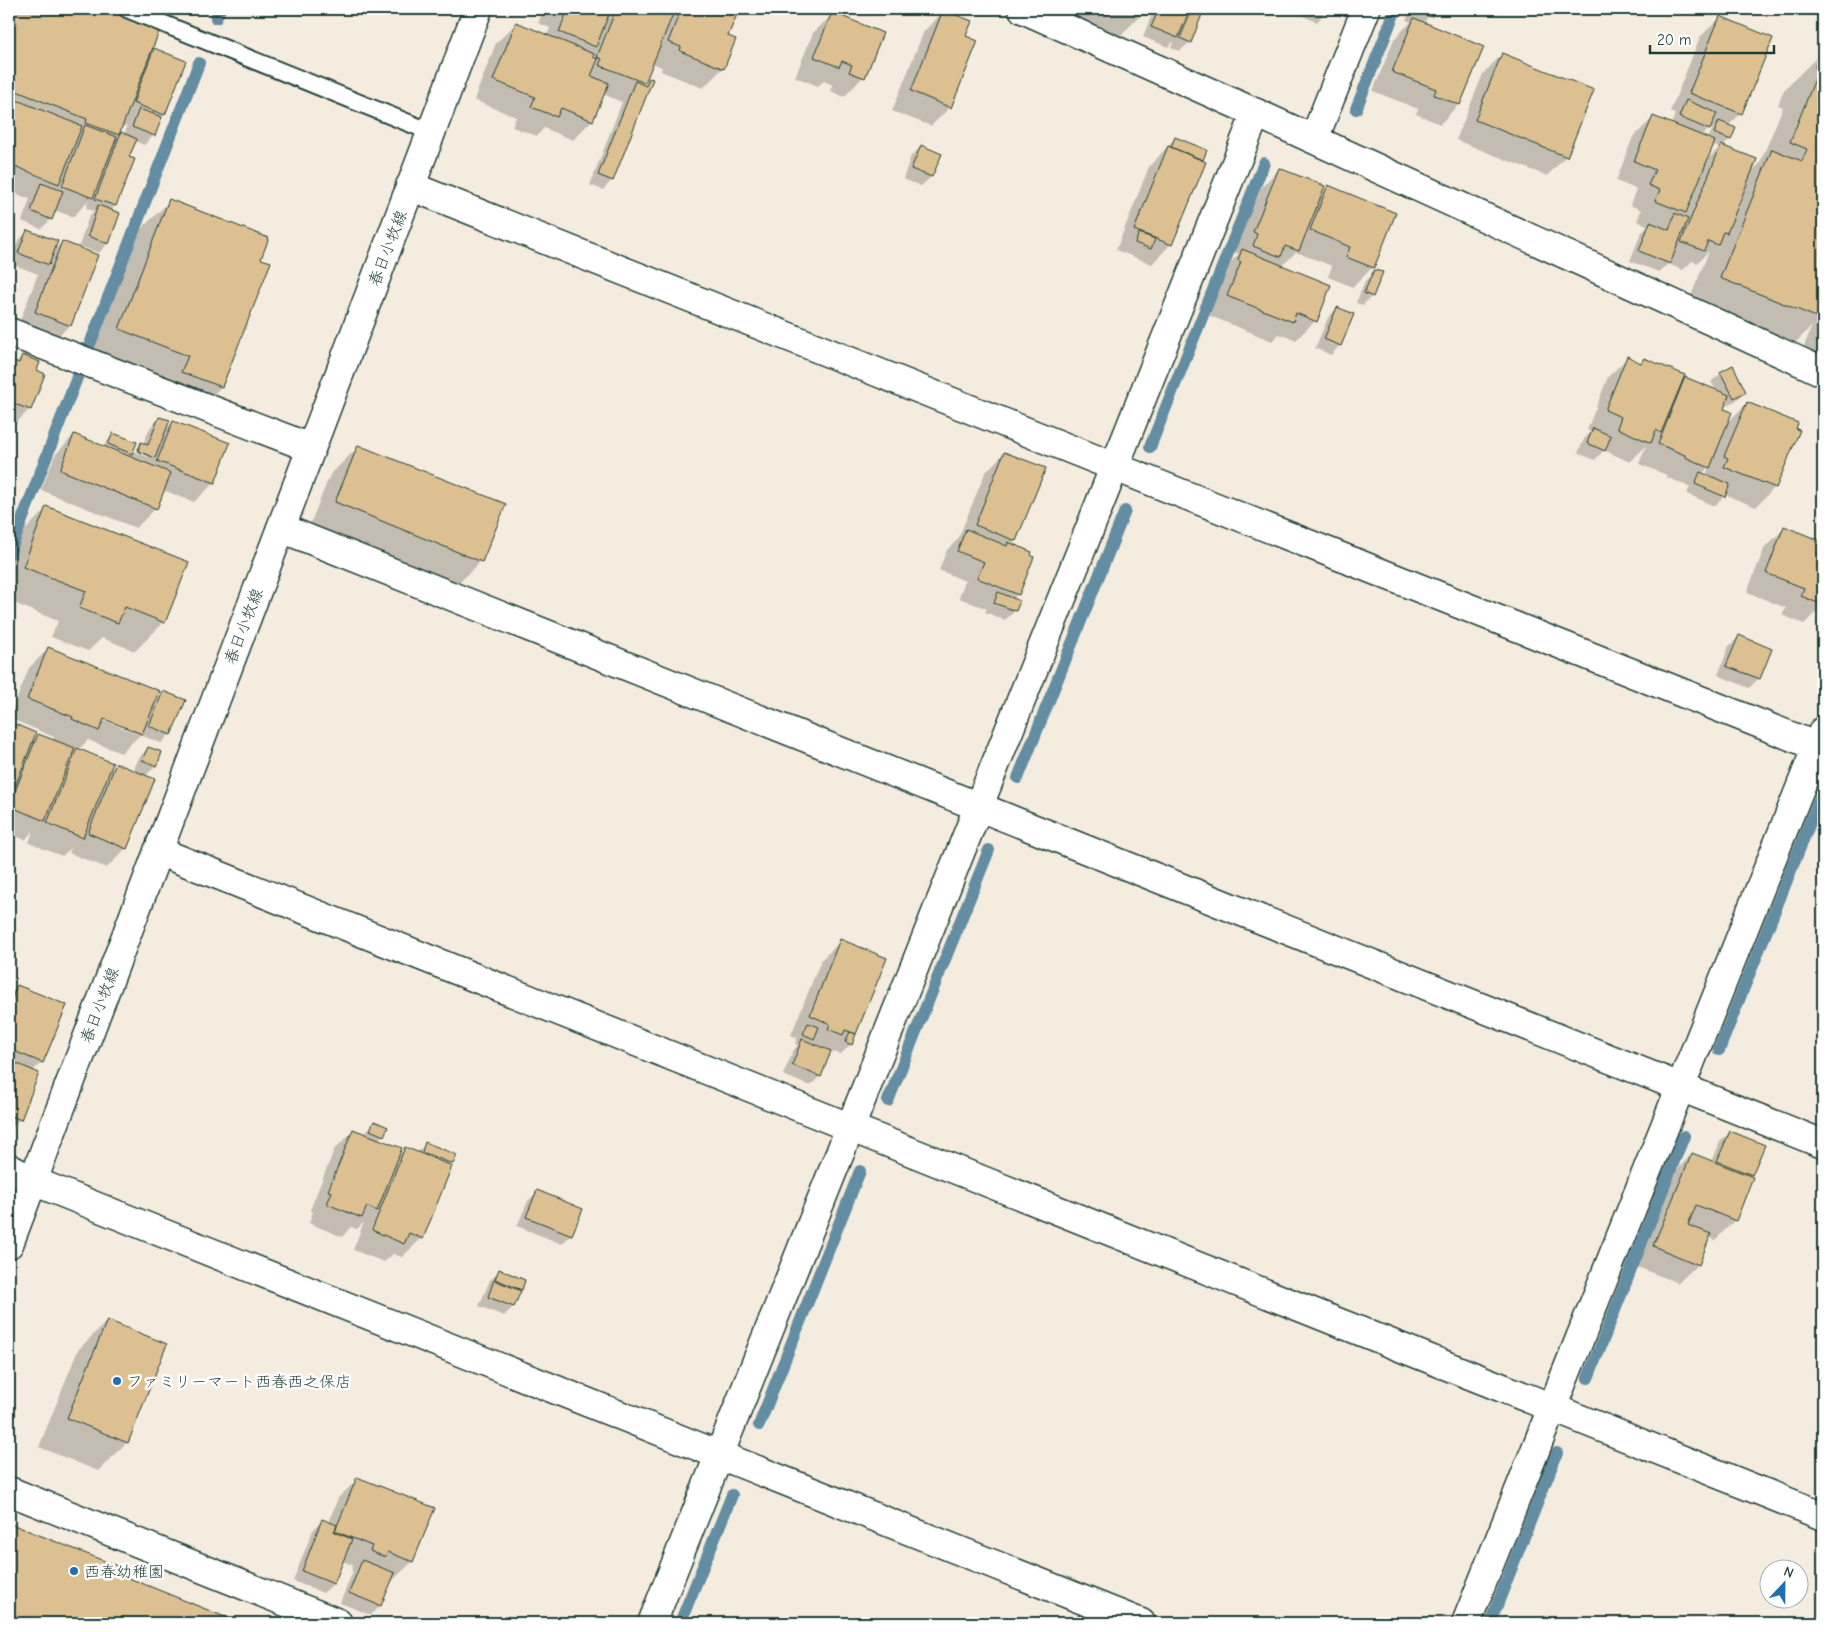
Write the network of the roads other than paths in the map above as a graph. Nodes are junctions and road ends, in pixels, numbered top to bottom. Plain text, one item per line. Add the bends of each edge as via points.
1 (127, 9) edge
2 (478, 9) edge
3 (1024, 9) edge
4 (1366, 9) edge
5 (1256, 113) junction
6 (431, 132) junction
7 (1314, 139) junction
8 (410, 186) junction
9 (9, 332) edge
10 (1823, 372) edge
11 (311, 448) junction
12 (1114, 467) junction
13 (280, 528) junction
14 (1821, 742) edge
15 (979, 807) junction
16 (158, 851) junction
17 (1681, 1087) junction
18 (851, 1127) junction
19 (1823, 1144) edge
20 (9, 1168) edge
21 (33, 1181) junction
22 (9, 1244) edge
23 (1552, 1408) junction
24 (719, 1455) junction
25 (9, 1491) edge
26 (1823, 1516) edge
27 (338, 1623) edge
28 (652, 1623) edge
29 (1141, 1623) edge
30 (1466, 1623) edge

1 - 6 lane
2 - 6 street, 春日小牧線
3 - 5 street
4 - 7 street
5 - 7 street
5 - 12 street
6 - 8 street, 春日小牧線
7 - 10 street
8 - 11 street, 春日小牧線
8 - 12 street
9 - 11 street
11 - 13 street, 春日小牧線
12 - 14 street
12 - 15 street
13 - 15 street
13 - 16 street, 春日小牧線
14 - 17 street
15 - 17 street
15 - 18 street
16 - 18 street
16 - 21 street, 春日小牧線
17 - 19 street
17 - 23 street
18 - 23 street
18 - 24 street
20 - 21 street
21 - 22 street, 春日小牧線
21 - 24 street
23 - 26 street
23 - 30 street
24 - 28 street
24 - 29 street
25 - 27 street

